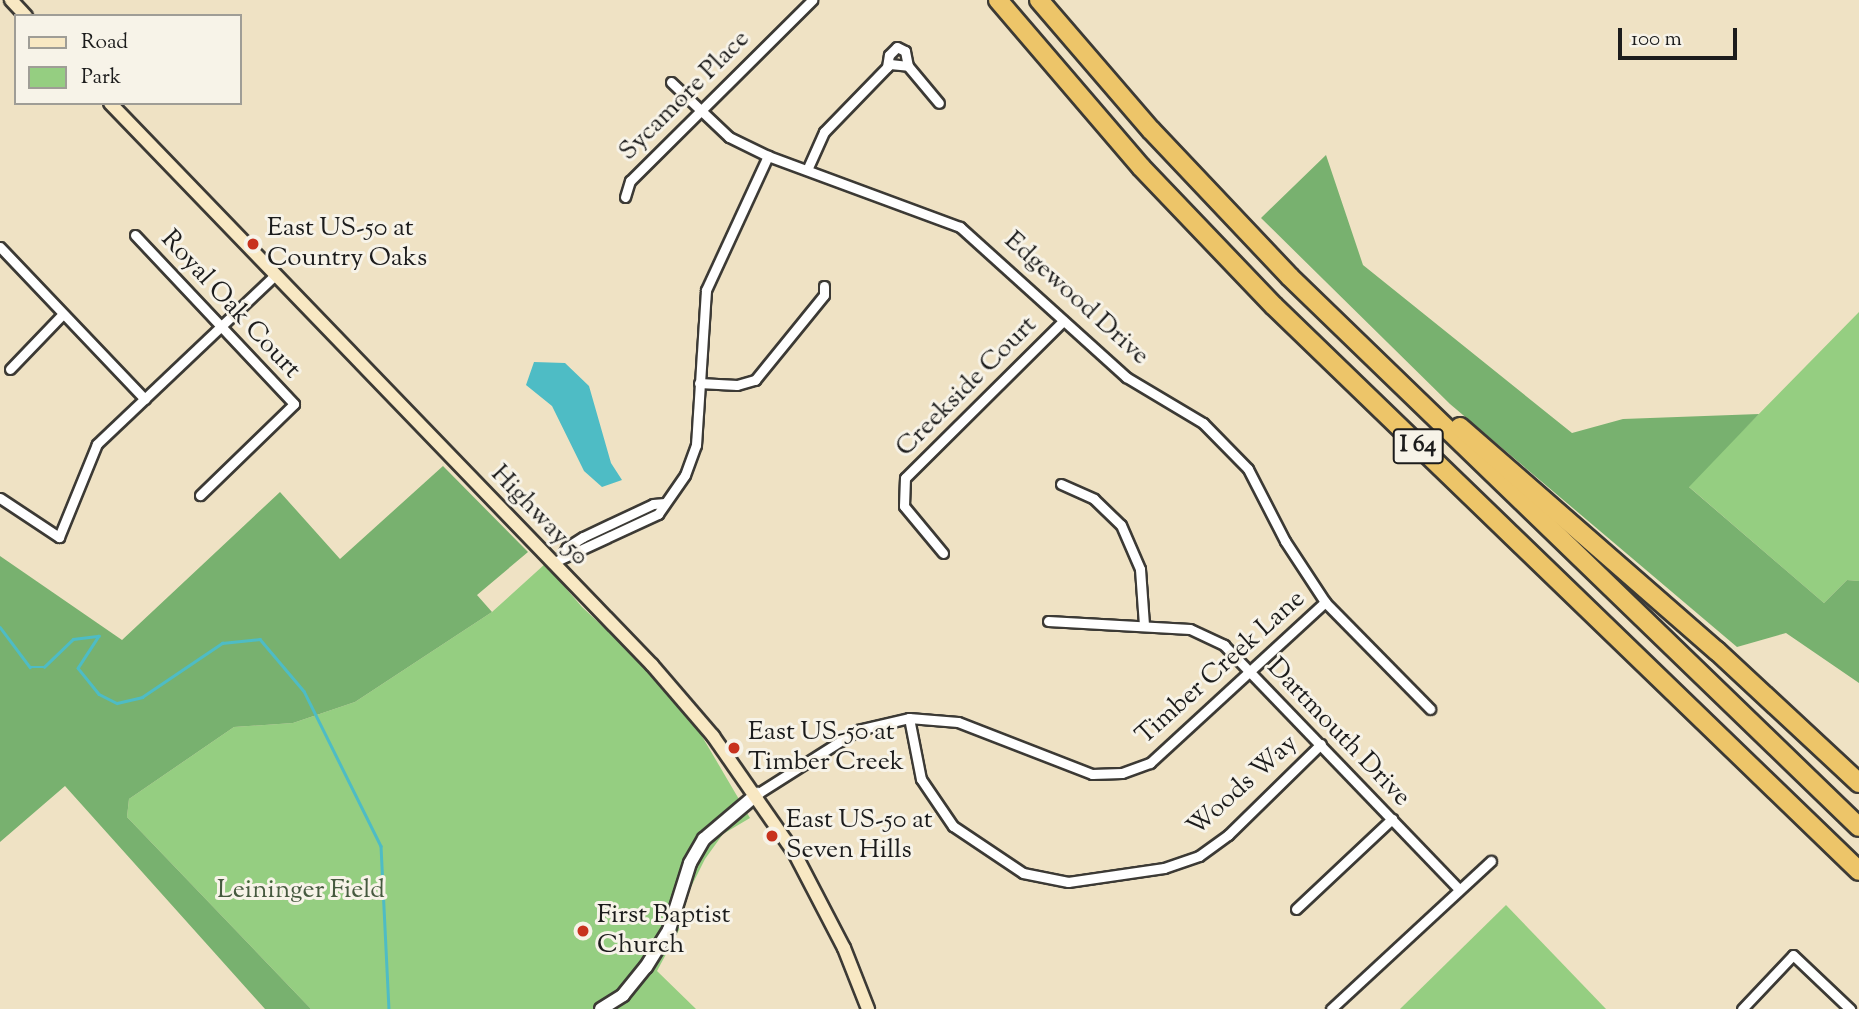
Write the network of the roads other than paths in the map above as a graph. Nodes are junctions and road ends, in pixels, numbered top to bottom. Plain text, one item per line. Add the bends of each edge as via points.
1 (11, 0) edge
2 (812, 0) edge
3 (998, 0) edge
4 (1039, 0) edge
5 (24, 14) edge
6 (908, 66) junction
7 (887, 67) junction
8 (671, 82) dead end
9 (939, 103) dead end
10 (112, 105) edge
11 (699, 110) junction
12 (768, 156) junction
13 (807, 170) junction
14 (625, 197) dead end
15 (1246, 232) junction
16 (135, 234) dead end
17 (0, 247) edge
18 (275, 275) junction
19 (824, 286) dead end
20 (63, 314) junction
21 (1063, 321) junction
22 (221, 327) junction
23 (10, 369) dead end
24 (699, 383) junction
25 (145, 399) junction
26 (1061, 484) dead end
27 (200, 495) dead end
28 (0, 498) edge
29 (943, 553) dead end
30 (557, 560) junction
31 (1325, 602) junction
32 (1048, 621) dead end
33 (1144, 625) junction
34 (1251, 672) junction
35 (1430, 709) dead end
36 (909, 718) junction
37 (1321, 744) junction
38 (1859, 783) edge
39 (757, 794) junction
40 (1392, 819) junction
41 (1859, 827) edge
42 (1491, 861) dead end
43 (1859, 871) edge
44 (1458, 888) junction
45 (1296, 909) dead end
46 (601, 1009) edge
47 (867, 1009) edge
48 (1331, 1009) edge
49 (1742, 1009) edge
50 (1850, 1009) edge

1 - 5 main road
2 - 11 street, Sycamore Place
3 - 43 highway, I 64 via 1141,167 1273,306
4 - 15 highway, I 64
6 - 7 street via 898,62
6 - 7 street via 905,51 897,47 889,55
6 - 9 street
7 - 13 street via 824,132
8 - 11 street, Edgewood Drive
10 - 18 main road, Highway 50
11 - 12 street, Edgewood Drive via 729,137
11 - 14 street, Sycamore Place via 630,181
12 - 13 street, Edgewood Drive
12 - 24 street via 706,290
13 - 21 street, Edgewood Drive via 960,227
15 - 38 highway via 1290,266 1435,406 1717,651
15 - 41 highway, I 64
16 - 22 street, Royal Oak Court
17 - 20 street
18 - 22 street
18 - 30 main road, Highway 50
19 - 24 street via 824,295 755,380 737,385
20 - 23 street
20 - 25 street
21 - 29 street, Creekside Court via 905,478 904,506
21 - 31 street, Edgewood Drive via 1126,376 1203,423 1237,455
22 - 25 street
22 - 27 street, Royal Oak Court via 294,404
24 - 30 street via 696,445 685,475 665,503 645,523
25 - 28 street via 97,444 59,537
26 - 33 street via 1094,499 1121,525 1140,569
30 - 39 main road, Highway 50 via 682,699
31 - 34 street, Timber Creek Lane
31 - 35 street, Edgewood Drive
32 - 33 street, Dartmouth Drive
33 - 34 street, Dartmouth Drive via 1206,635
34 - 36 street, Timber Creek Lane via 1174,746 1150,763 1122,772 1092,774 958,722
34 - 37 street, Dartmouth Drive
36 - 37 street, Woods Way via 920,779 953,826 1023,873 1068,882 1164,868 1199,856
36 - 39 street, Timber Creek Lane via 858,730
37 - 40 street, Dartmouth Drive
39 - 46 street via 704,839 690,863 668,930 646,967 623,995
39 - 47 main road, Highway 50 via 825,908
40 - 44 street, Dartmouth Drive
40 - 45 street
42 - 44 street
44 - 48 street
49 - 50 street via 1793,955

